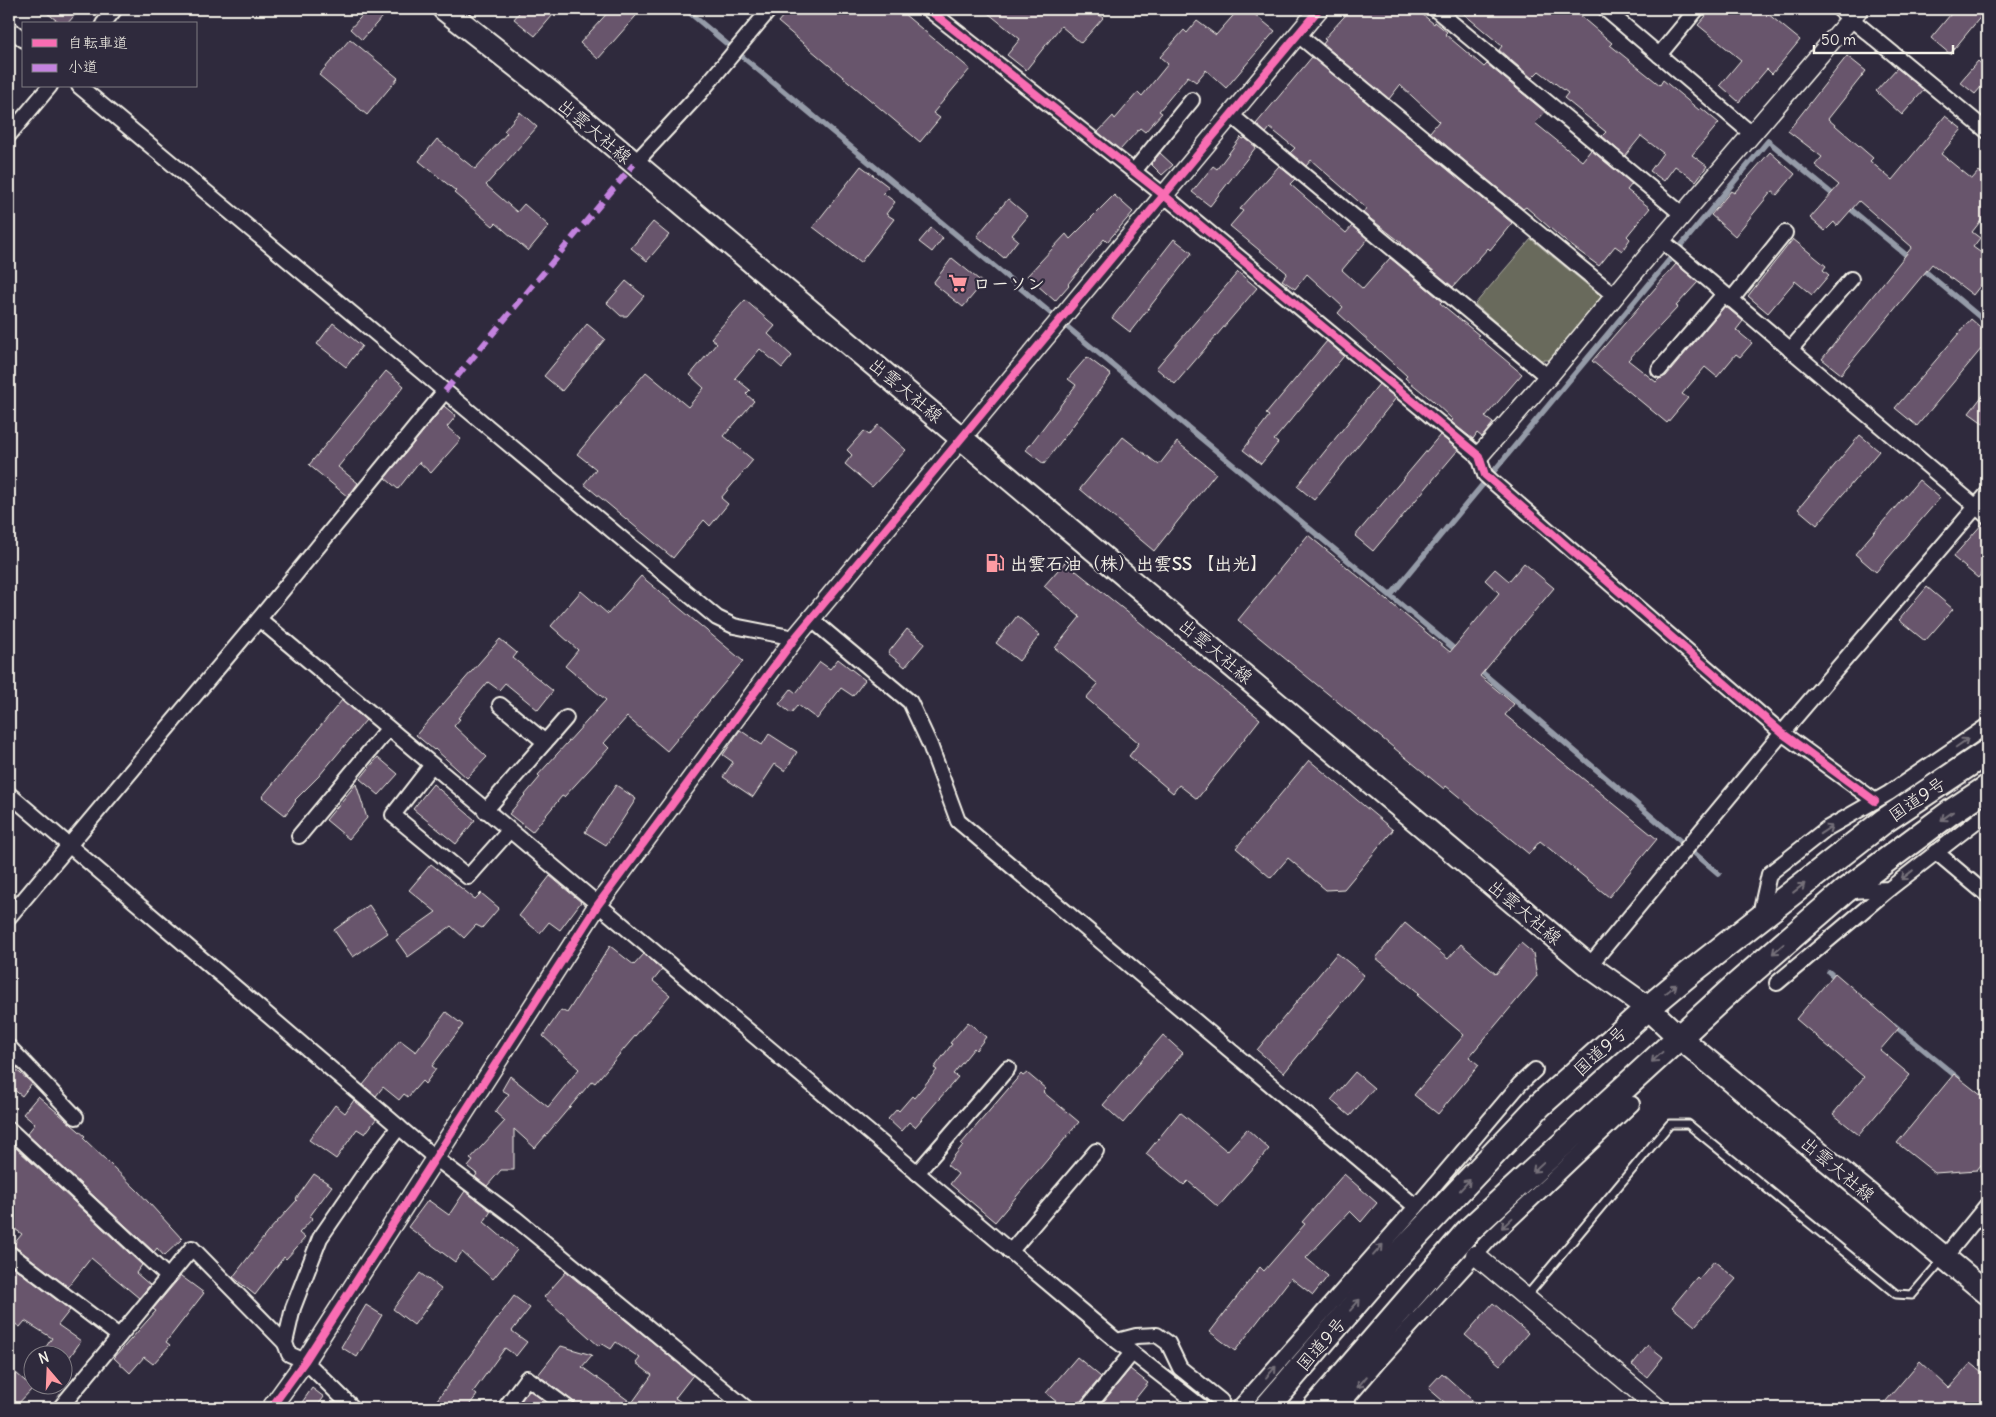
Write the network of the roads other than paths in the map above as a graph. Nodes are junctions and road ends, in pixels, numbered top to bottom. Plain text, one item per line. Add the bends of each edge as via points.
1 (116, 9) edge
2 (444, 9) edge
3 (770, 9) edge
4 (928, 9) edge
5 (1319, 9) edge
6 (1434, 9) edge
7 (1604, 9) edge
8 (1697, 9) edge
9 (1850, 12) edge
10 (105, 22) edge
11 (9, 28) edge
12 (1297, 34) junction
13 (22, 38) edge
14 (1659, 55) junction
15 (48, 88) edge
16 (81, 88) edge
17 (1192, 100) dead end
18 (1231, 115) junction
19 (1987, 131) edge
20 (9, 135) edge
21 (1753, 135) junction
22 (634, 164) junction
23 (1134, 171) junction
24 (1165, 196) junction
25 (1683, 215) junction
26 (1786, 233) dead end
27 (1661, 240) junction
28 (1850, 279) dead end
29 (1615, 296) junction
30 (1728, 297) junction
31 (1790, 350) junction
32 (1659, 370) dead end
33 (1548, 377) junction
34 (445, 391) junction
35 (963, 438) junction
36 (1479, 456) junction
37 (1987, 494) edge
38 (1976, 507) junction
39 (1987, 516) edge
40 (258, 619) junction
41 (812, 619) junction
42 (795, 638) junction
43 (500, 705) dead end
44 (566, 718) dead end
45 (1987, 726) edge
46 (388, 729) junction
47 (1782, 733) junction
48 (544, 742) junction
49 (1986, 751) edge
50 (431, 766) junction
51 (1987, 788) edge
52 (9, 794) edge
53 (1875, 801) junction
54 (485, 811) junction
55 (1987, 812) edge
56 (509, 831) junction
57 (299, 836) dead end
58 (69, 845) junction
59 (1936, 852) junction
60 (1889, 889) junction
61 (1845, 891) junction
62 (1987, 895) edge
63 (597, 906) junction
64 (9, 917) edge
65 (1758, 920) junction
66 (1589, 966) junction
67 (1778, 983) dead end
68 (1648, 1008) junction
69 (1679, 1037) junction
70 (9, 1047) edge
71 (1008, 1068) dead end
72 (1535, 1070) dead end
73 (1608, 1102) junction
74 (1632, 1104) dead end
75 (76, 1117) dead end
76 (399, 1127) junction
77 (9, 1130) edge
78 (1606, 1130) junction
79 (1096, 1150) dead end
80 (1496, 1152) junction
81 (434, 1157) junction
82 (1455, 1161) junction
83 (917, 1173) junction
84 (1987, 1204) edge
85 (1416, 1207) junction
86 (1010, 1252) junction
87 (9, 1253) edge
88 (1475, 1255) junction
89 (1944, 1258) junction
90 (168, 1277) junction
91 (1987, 1293) edge
92 (1526, 1297) junction
93 (1382, 1330) junction
94 (119, 1336) junction
95 (1117, 1341) junction
96 (284, 1343) junction
97 (1132, 1353) junction
98 (305, 1361) junction
99 (1380, 1361) junction
100 (1221, 1401) tunnel mouth
101 (60, 1408) edge
102 (271, 1408) edge
103 (352, 1408) edge
104 (505, 1408) edge
105 (568, 1408) edge
106 (746, 1408) edge
107 (1087, 1408) edge
108 (1203, 1408) edge
109 (1239, 1408) edge
110 (1266, 1408) edge
111 (1316, 1408) edge
112 (1339, 1408) edge
113 (1658, 1408) edge

1 - 10 street
2 - 22 main road, 出雲大社線 via 551,93
3 - 22 street via 700,93
4 - 23 street
5 - 12 street
6 - 25 street
7 - 14 street
8 - 14 street
9 - 19 street
9 - 21 street
11 - 13 street
12 - 18 street
12 - 29 street
14 - 21 street
15 - 20 street
16 - 34 street
17 - 23 street
18 - 24 street
18 - 33 street
21 - 25 street
22 - 35 main road, 出雲大社線
23 - 24 street
24 - 35 street
24 - 36 street
25 - 27 street
26 - 30 street
27 - 29 street
27 - 30 street
28 - 31 street
29 - 33 street
30 - 31 street
30 - 32 street
31 - 38 street
33 - 36 street
34 - 40 street
34 - 42 street via 717,618 734,626
35 - 41 street
35 - 66 main road, 出雲大社線
36 - 47 street via 1485,475
37 - 38 street
38 - 39 street
38 - 47 street
40 - 46 street
40 - 58 street
41 - 42 street
41 - 85 street via 910,702 958,821
42 - 63 street
43 - 48 street
44 - 48 street
53 -> 45 street
46 - 50 street
46 - 57 street
47 - 53 street
47 - 66 street
48 - 54 street
65 -> 49 highway, 国道9号 via 1884,821
50 - 54 street
50 - 56 street via 393,816 468,877
51 -> 61 highway, 国道9号
52 - 58 street
65 -> 53 street via 1769,874 1826,829
54 - 56 street
55 - 59 street
56 - 63 street
58 - 64 street
58 - 76 street
59 -> 60 street
59 - 62 street
60 - 61 street
60 - 67 street
61 -> 69 highway, 国道9号
63 - 81 street
63 - 83 street
68 -> 65 highway, 国道9号
66 - 68 main road, 出雲大社線
68 - 69 main road, 出雲大社線
68 - 80 highway, 国道9号 via 1540,1105
69 -> 73 highway, 国道9号
69 - 89 main road, 出雲大社線
70 - 75 street
71 - 83 street
72 - 82 street
73 - 78 street
73 -> 93 highway, 国道9号 via 1468,1231
74 - 78 street
76 - 81 street
76 - 96 street via 320,1238 293,1308
77 - 90 street
78 -> 88 street
79 - 86 street
80 - 82 street
110 -> 80 highway, 国道9号 via 1386,1268
81 - 98 street
81 - 106 street via 515,1218
82 - 85 street
83 - 86 street
84 - 89 street
109 -> 85 street
86 - 95 street
87 - 94 street
88 - 92 street
88 - 99 street
89 - 91 main road, 出雲大社線
89 - 92 lane via 1912,1295 1896,1294 1688,1124 1670,1124
90 - 94 street
90 - 96 street via 192,1248
92 - 113 street
93 - 99 street
93 - 111 highway, 国道9号
94 - 101 street
95 - 97 street
95 - 100 street via 1157,1335 1168,1343 1180,1368
96 - 98 street via 289,1354
97 - 107 street
97 - 108 street
98 - 102 street
98 - 103 street
99 -> 112 street
104 - 105 street via 527,1378

